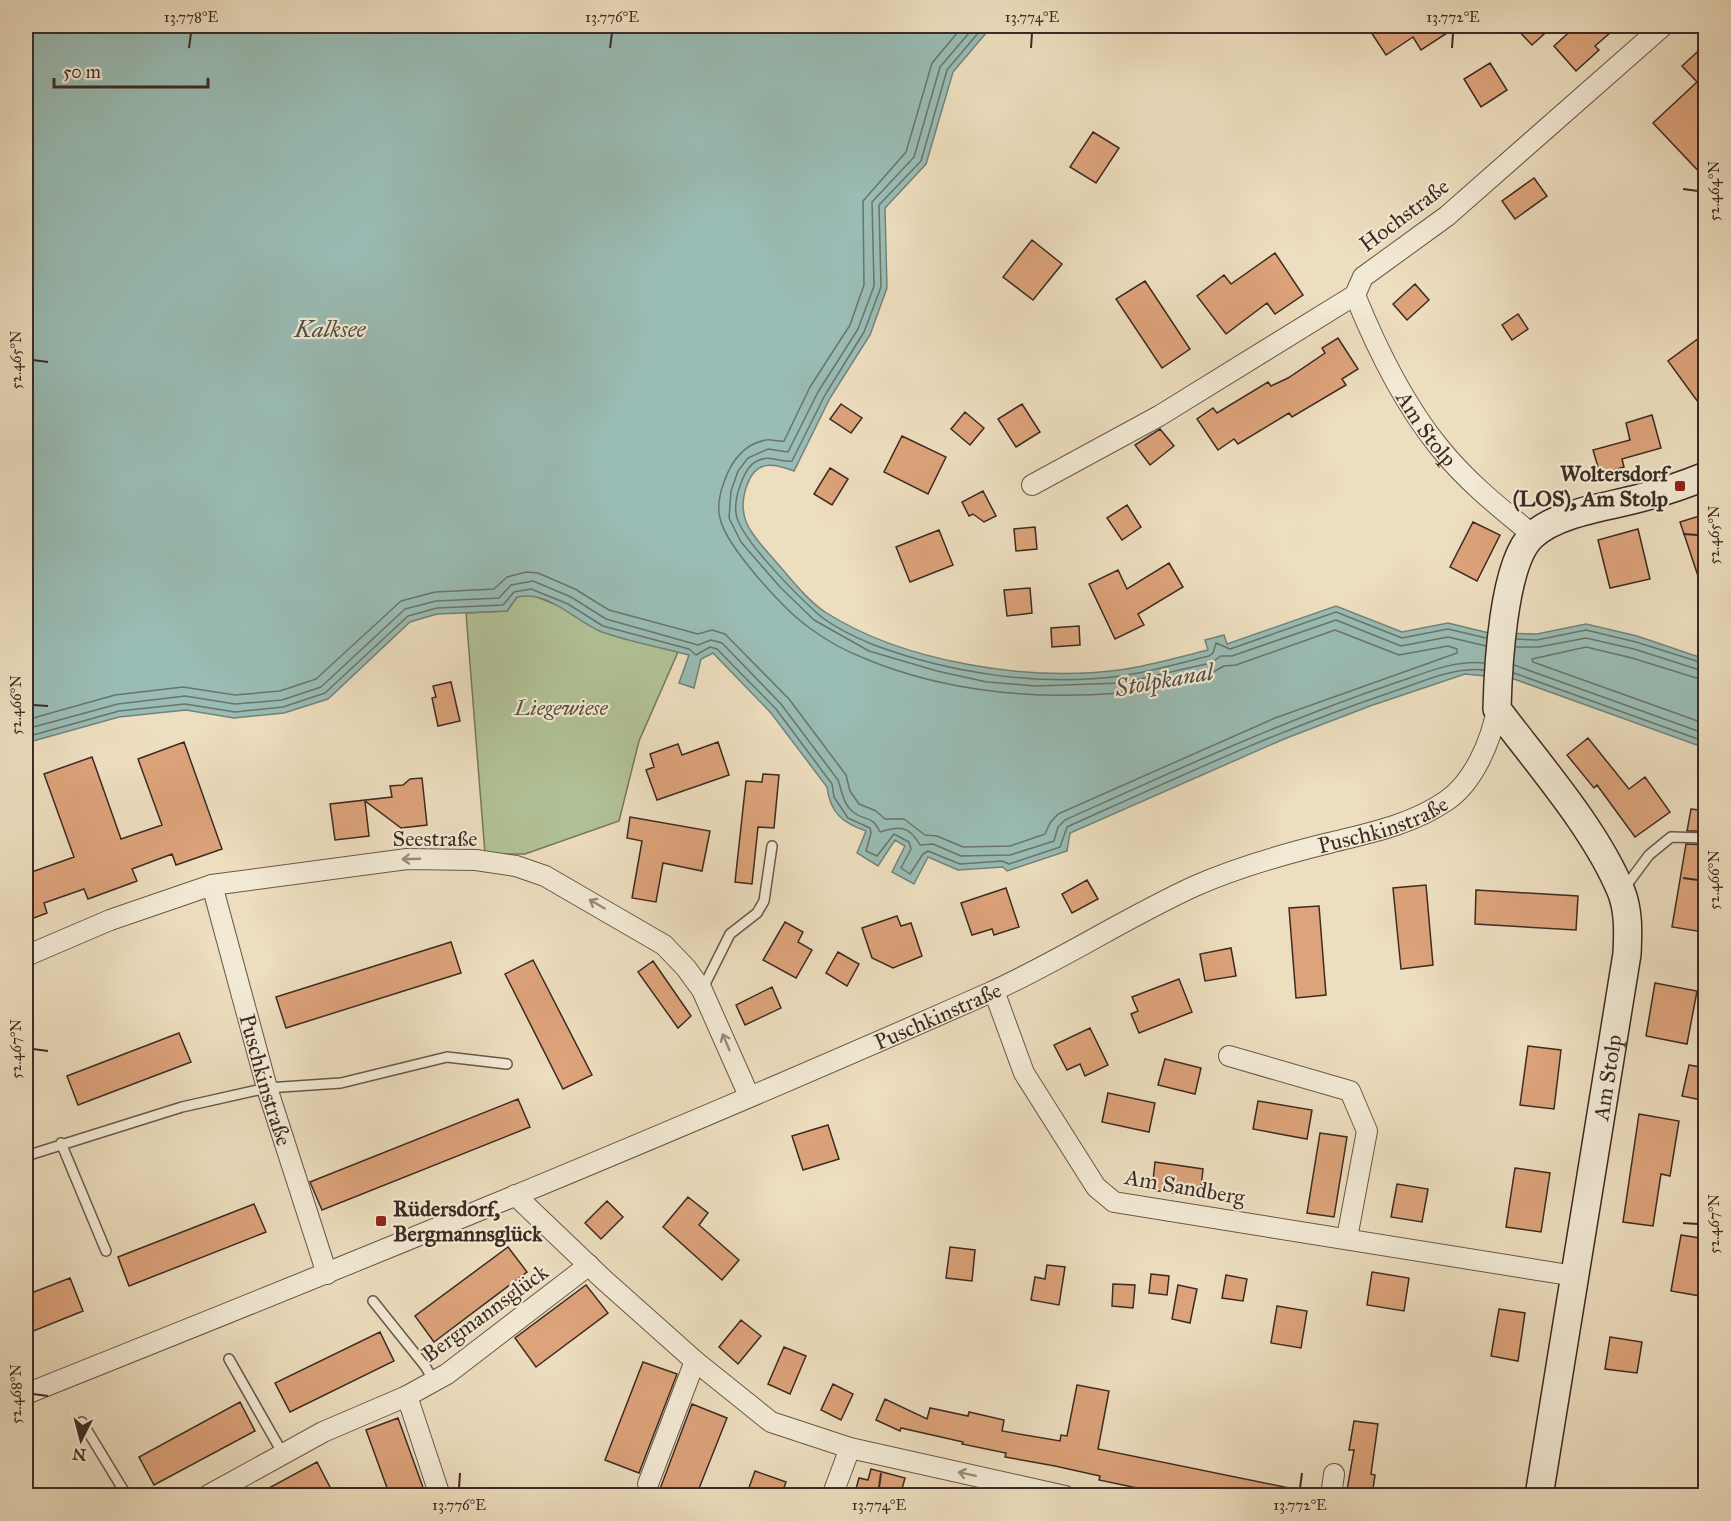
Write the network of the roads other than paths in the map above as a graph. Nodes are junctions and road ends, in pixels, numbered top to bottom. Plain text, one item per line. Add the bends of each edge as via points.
1 (1662, 26) edge
2 (1355, 295) junction
3 (1706, 476) edge
4 (1032, 485) dead end
5 (1533, 535) junction
6 (1497, 701) junction
7 (1706, 838) edge
8 (772, 846) dead end
9 (212, 885) junction
10 (1622, 892) junction
11 (26, 956) edge
12 (702, 990) junction
13 (994, 991) junction
14 (1229, 1056) dead end
15 (507, 1064) dead end
16 (267, 1088) junction
17 (748, 1096) junction
18 (61, 1143) junction
19 (26, 1156) edge
20 (515, 1195) junction
21 (1347, 1239) junction
22 (106, 1251) dead end
23 (589, 1265) junction
24 (327, 1274) junction
25 (1575, 1276) junction
26 (373, 1301) dead end
27 (229, 1359) dead end
28 (695, 1360) junction
29 (434, 1381) junction
30 (26, 1394) edge
31 (407, 1396) junction
32 (82, 1422) dead end
33 (850, 1448) junction
34 (283, 1454) junction
35 (1334, 1474) dead end
36 (648, 1484) dead end
37 (127, 1496) edge
38 (207, 1496) edge
39 (440, 1496) edge
40 (831, 1496) edge
41 (1065, 1496) edge
42 (1330, 1496) edge
43 (1539, 1496) edge

1 - 2 street, Hochstraße via 1446,216 1363,277
2 - 4 street, Hochstraße via 1160,416
2 - 5 street, Am Stolp via 1379,354 1439,447 1484,494
3 - 5 main road via 1575,514
5 - 6 main road via 1523,549 1506,605
6 - 10 main road, Am Stolp via 1592,838
6 - 13 street, Puschkinstraße via 1492,736 1462,785 1446,801 1395,826 1279,856 1197,886
7 - 10 lane via 1671,837 1649,855
8 - 12 lane via 764,900 757,913 730,934
9 - 11 street, Seestraße via 110,920
12 -> 9 street, Seestraße via 664,945 546,876 516,866 476,860 407,859
9 - 16 street, Puschkinstraße
10 - 25 main road, Am Stolp via 1628,924 1627,954
17 -> 12 street, Seestraße
13 - 17 street, Puschkinstraße
13 - 21 street, Am Sandberg via 1024,1073 1096,1187 1114,1202
14 - 21 street via 1350,1091 1367,1131
15 - 16 lane via 447,1057 342,1083
16 - 18 lane via 182,1107
16 - 24 street, Puschkinstraße
17 - 20 street, Puschkinstraße
18 - 19 lane
18 - 22 lane
20 - 23 street, Bergmannsglück
20 - 24 street, Puschkinstraße
21 - 25 street, Am Sandberg
23 - 28 street, Bergmannsglück
23 - 29 street, Bergmannsglück via 501,1336
24 - 30 street, Puschkinstraße
25 - 43 main road, Am Stolp
26 - 29 lane
27 - 34 lane
28 - 33 street, Bergmannsglück via 771,1422
28 - 36 street
29 - 31 street, Bergmannsglück
31 - 34 street, Bergmannsglück
31 - 39 street
32 - 37 lane
33 - 40 street
41 -> 33 street, Bergmannsglück
34 - 38 street, Bergmannsglück
35 - 42 street

